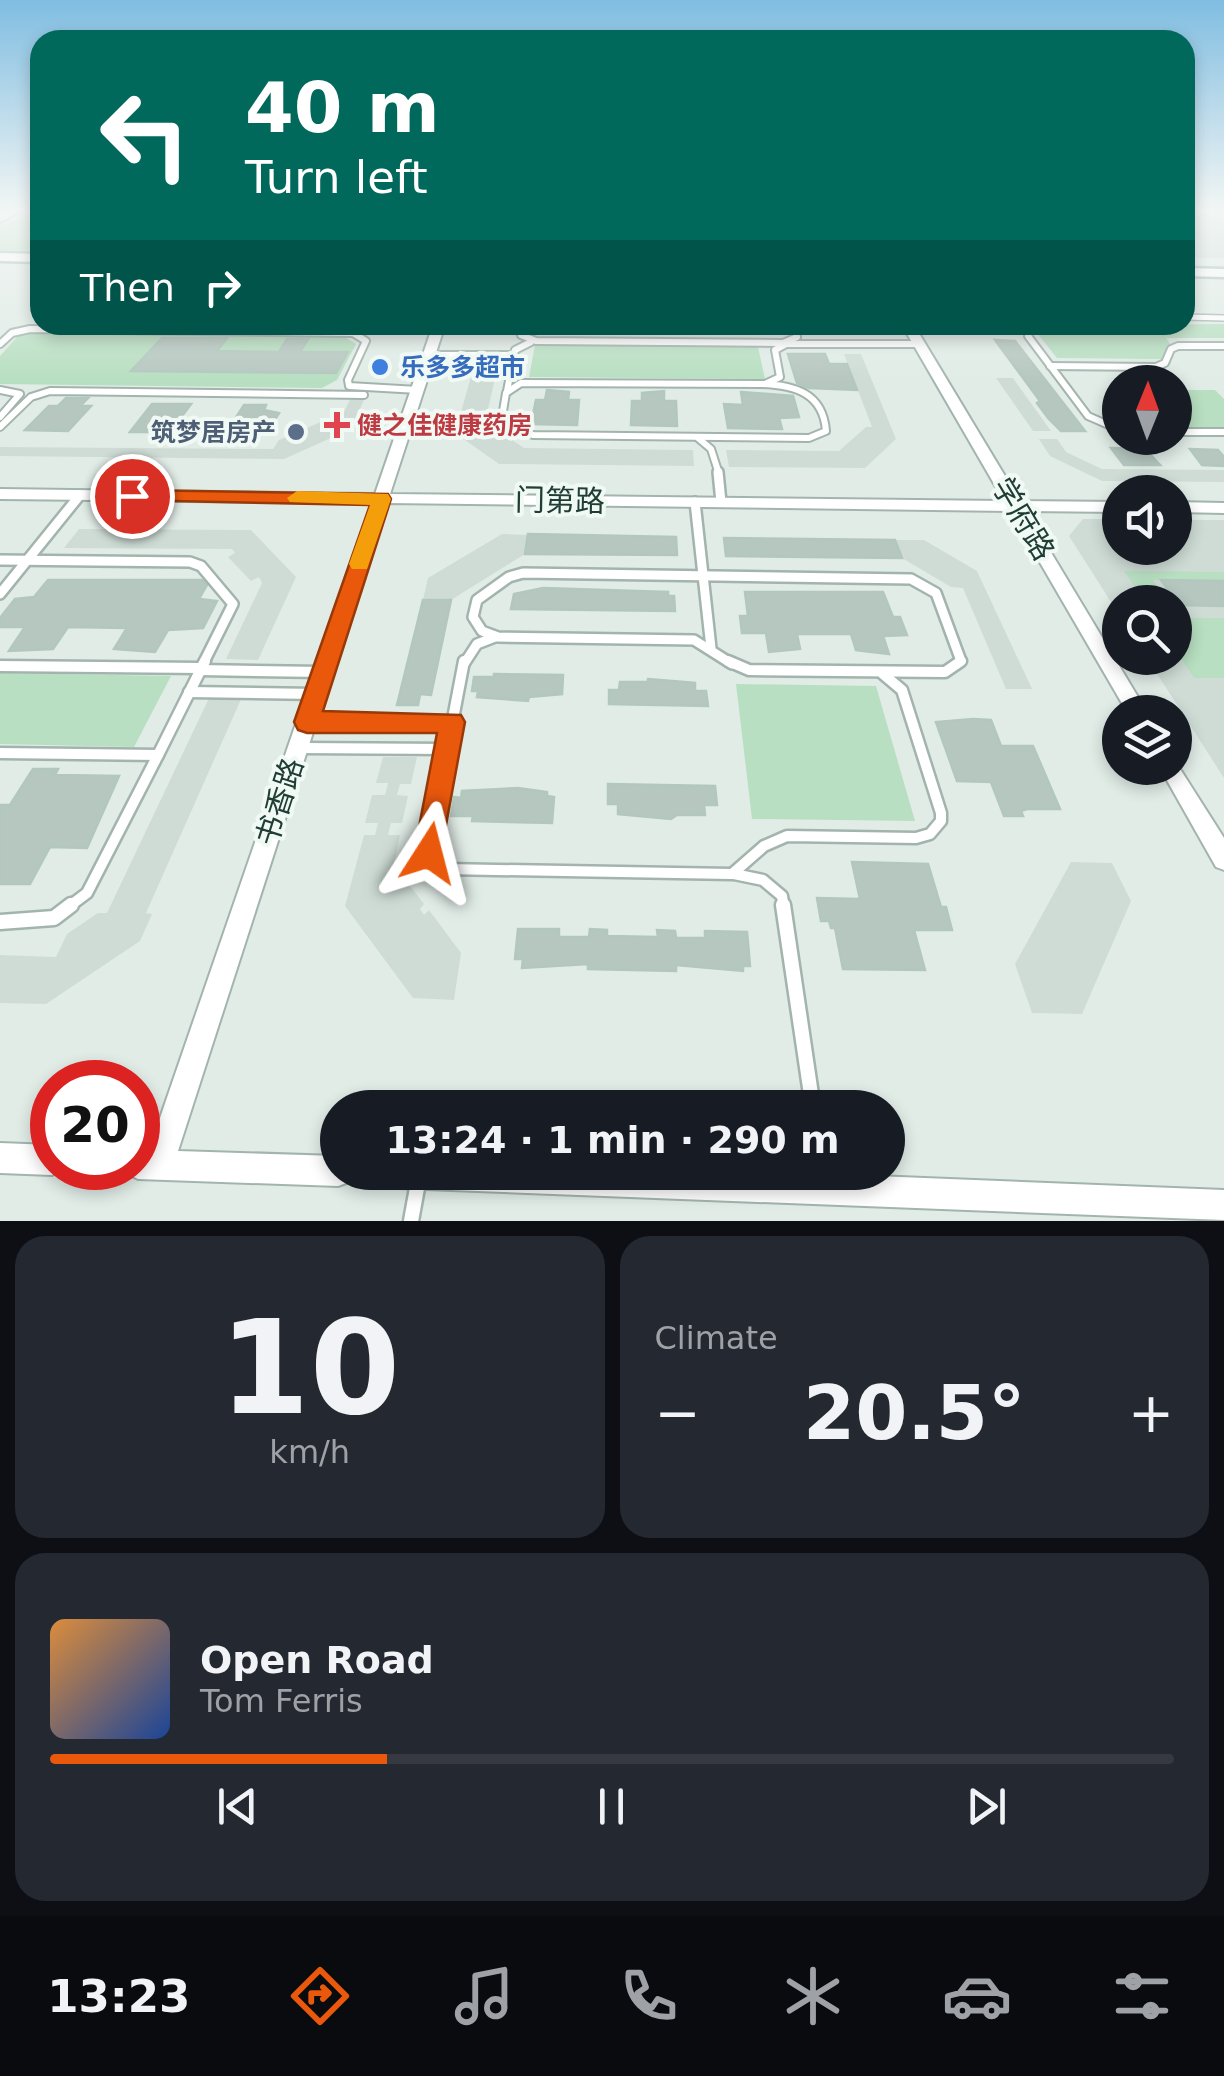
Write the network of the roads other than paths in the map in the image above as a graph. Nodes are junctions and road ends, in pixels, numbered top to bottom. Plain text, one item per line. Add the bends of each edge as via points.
1 (1195, 268) edge
2 (1224, 269) edge
3 (1195, 317) edge
4 (1224, 318) edge
5 (30, 329) edge
6 (359, 335) edge
7 (437, 335) edge
8 (519, 335) edge
9 (522, 335) edge
10 (794, 335) edge
11 (914, 335) edge
12 (1029, 335) edge
13 (536, 341) junction
14 (793, 341) junction
15 (750, 343) junction
16 (0, 344) edge
17 (920, 344) junction
18 (1224, 346) edge
19 (515, 353) junction
20 (775, 353) junction
21 (430, 355) junction
22 (1050, 366) junction
23 (511, 371) junction
24 (780, 375) junction
25 (348, 380) junction
26 (528, 382) junction
27 (760, 384) junction
28 (794, 387) junction
29 (0, 390) edge
30 (12, 390) junction
31 (52, 390) junction
32 (417, 393) junction
33 (506, 393) junction
34 (318, 394) junction
35 (0, 416) edge
36 (1102, 422) edge
37 (0, 427) edge
38 (1192, 432) edge
39 (1224, 432) edge
40 (691, 437) junction
41 (735, 437) junction
42 (714, 452) junction
43 (0, 494) edge
44 (80, 495) junction
45 (382, 499) junction
46 (695, 502) junction
47 (721, 502) junction
48 (1015, 506) junction
49 (1102, 506) edge
50 (1192, 507) edge
51 (1224, 508) edge
52 (0, 560) edge
53 (702, 576) junction
54 (0, 594) edge
55 (707, 624) junction
56 (498, 637) junction
57 (686, 640) junction
58 (712, 650) junction
59 (0, 666) edge
60 (200, 669) junction
61 (875, 671) junction
62 (323, 672) junction
63 (919, 672) junction
64 (902, 690) junction
65 (189, 692) junction
66 (316, 694) junction
67 (1127, 695) edge
68 (307, 722) junction
69 (452, 722) junction
70 (298, 748) junction
71 (447, 749) junction
72 (0, 753) edge
73 (158, 755) junction
74 (1180, 785) edge
75 (1224, 859) edge
76 (732, 874) junction
77 (0, 922) edge
78 (810, 1090) edge
79 (160, 1131) edge
80 (0, 1158) edge
81 (30, 1159) edge
82 (160, 1164) edge
83 (320, 1170) edge
84 (905, 1186) edge
85 (417, 1190) edge
86 (1224, 1205) edge
87 (412, 1221) edge

1 - 2 main road
3 - 4 lane
5 - 16 lane
6 - 25 lane via 366,342
7 - 21 street, 书香路
8 - 19 lane
9 - 13 lane
10 - 14 lane
11 - 17 street, 学府路
12 - 22 lane
13 - 15 lane
13 - 19 lane
14 - 15 lane
14 - 17 lane
14 - 20 lane
15 - 20 lane
17 - 48 street, 学府路
18 - 22 lane via 1171,348 1156,367
19 - 21 lane
19 - 23 lane
20 - 24 lane
21 - 32 street, 书香路
22 - 36 lane via 1088,416
23 - 26 lane
23 - 33 lane
24 - 27 lane
24 - 28 lane
25 - 32 lane via 356,389
25 - 34 lane
26 - 27 lane
26 - 33 lane
27 - 28 lane
28 - 41 lane via 820,402 828,425 822,434
29 - 30 lane
30 - 31 lane
30 - 35 lane via 20,396
31 - 34 lane
31 - 37 lane via 31,397
32 - 34 lane
32 - 45 street, 书香路
33 - 40 lane via 502,420 528,435
38 - 39 lane
40 - 41 lane
40 - 42 lane
41 - 42 lane via 719,442
42 - 47 lane
43 - 44 street, 门第路
44 - 45 street, 门第路
44 - 54 lane
45 - 46 street, 门第路
45 - 62 street, 书香路
46 - 47 street, 门第路
46 - 53 lane
47 - 48 street, 门第路
48 - 49 street, 门第路
48 - 67 street, 学府路
50 - 51 street
52 - 60 lane via 202,566 232,604
53 - 55 lane
53 - 56 lane via 515,575 476,602 476,626
53 - 63 lane via 925,584 939,599 960,661 952,670
55 - 57 lane
55 - 58 lane
56 - 57 lane
56 - 69 lane via 477,644 464,658
57 - 58 lane
58 - 61 lane via 748,670
59 - 60 lane
60 - 62 lane
60 - 65 lane
61 - 63 lane
61 - 64 lane
62 - 66 street, 书香路
63 - 64 lane via 907,676
64 - 76 lane via 940,812 936,828 916,838 787,836
65 - 66 lane
65 - 73 lane
66 - 68 street, 书香路
68 - 69 lane
68 - 70 street, 书香路
69 - 71 lane
70 - 71 lane
70 - 79 street, 书香路
71 - 76 lane via 429,844 430,860 438,866
72 - 73 lane
73 - 77 lane via 80,900 44,921
74 - 75 street
76 - 78 lane via 763,880 782,896
80 - 81 street
82 - 83 street
84 - 86 street
85 - 87 lane

